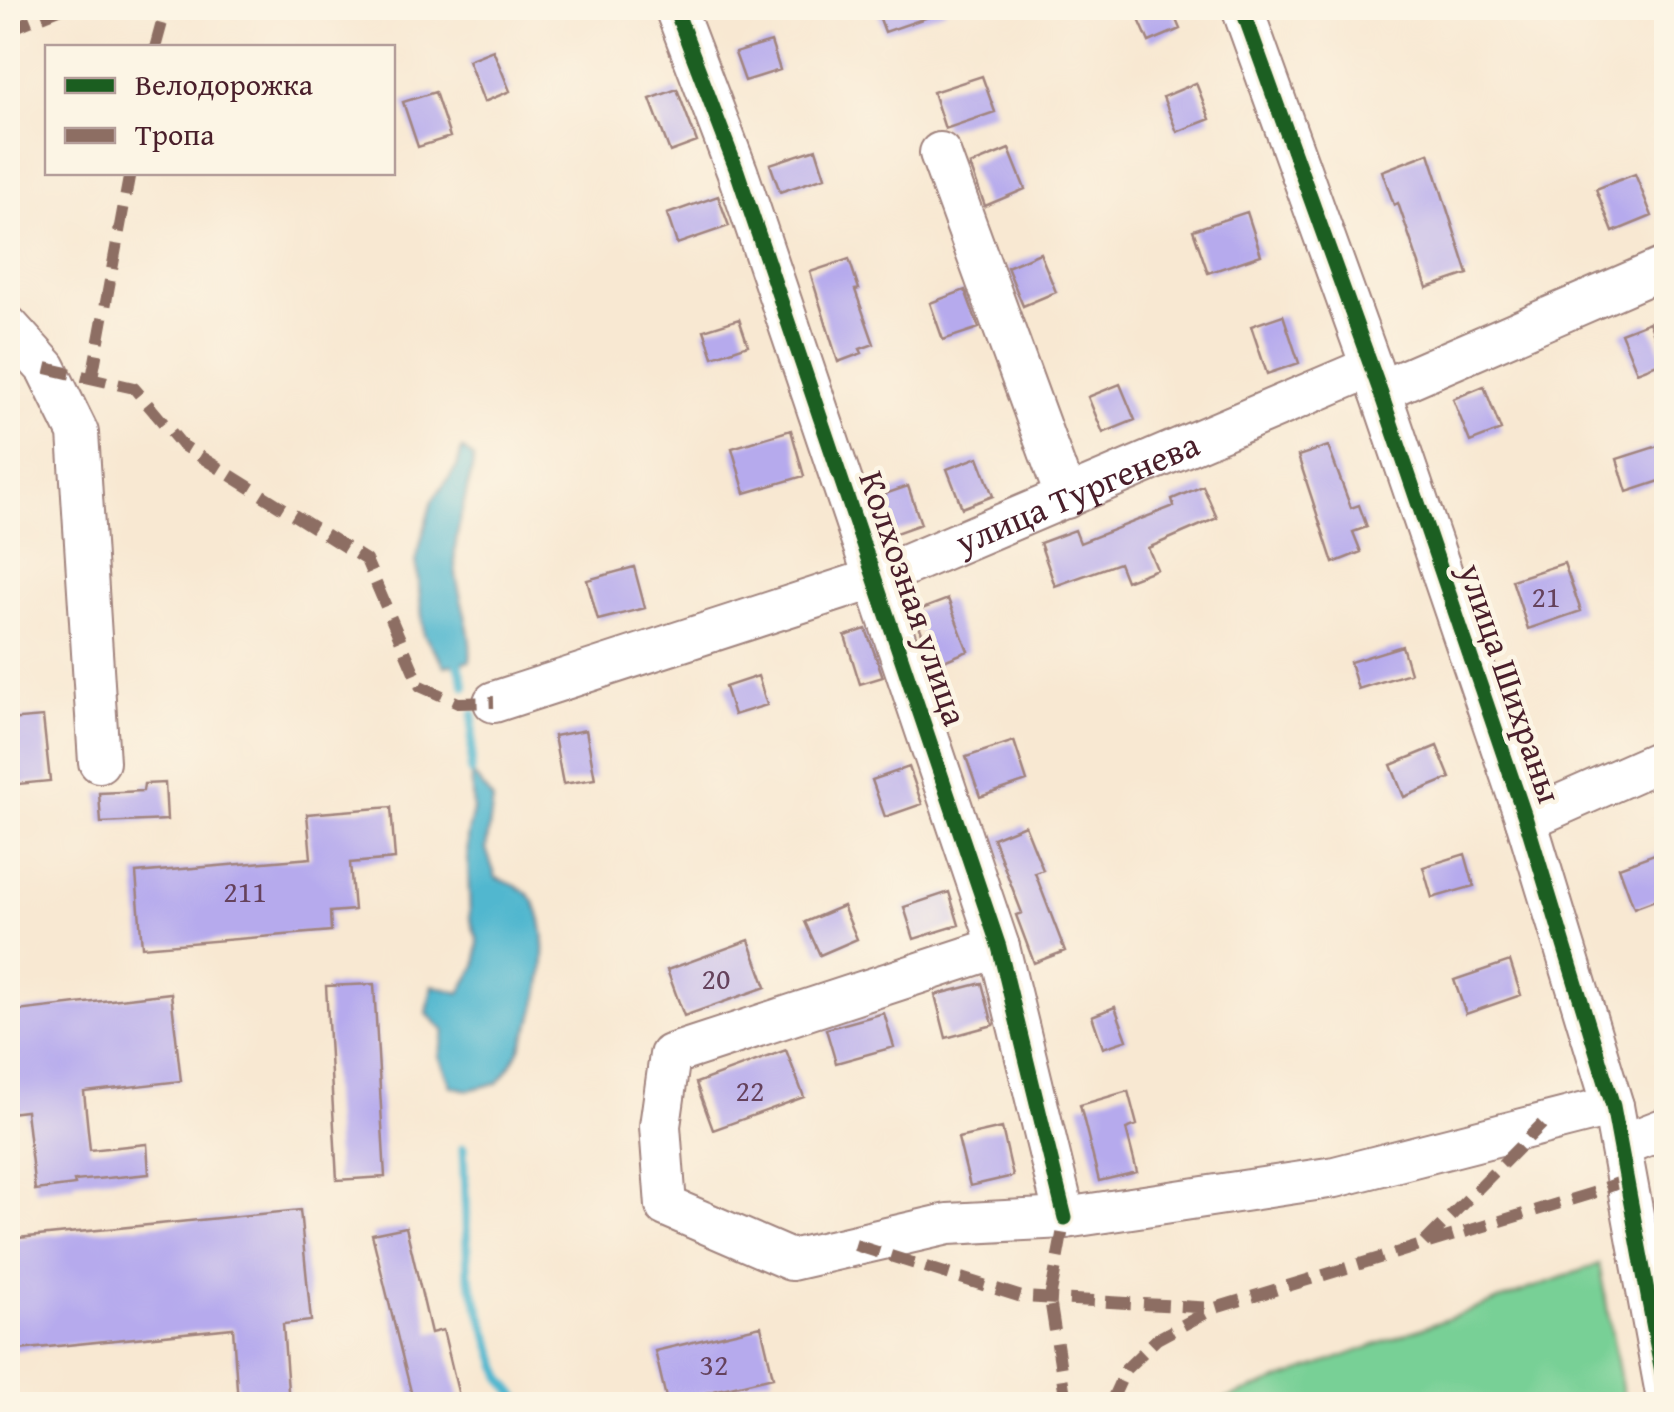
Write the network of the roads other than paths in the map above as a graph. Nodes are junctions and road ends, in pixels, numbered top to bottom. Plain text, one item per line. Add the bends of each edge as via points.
1 (675, 8) edge
2 (1242, 8) edge
3 (940, 154) dead end
4 (1666, 268) edge
5 (8, 326) edge
6 (1376, 379) junction
7 (1066, 498) junction
8 (876, 578) junction
9 (494, 702) dead end
10 (1666, 758) edge
11 (99, 762) dead end
12 (1526, 820) junction
13 (999, 947) junction
14 (1613, 1106) junction
15 (1666, 1128) edge
16 (1622, 1145) junction
17 (1065, 1218) junction
18 (1666, 1394) edge

1 - 8 street, Колхозная улица
2 - 6 street, улица Шихраны
3 - 7 street
4 - 6 street, улица Тургенева
5 - 11 street via 46,368 78,433
6 - 7 street, улица Тургенева
6 - 12 street, улица Шихраны
7 - 8 street, улица Тургенева
8 - 9 street, улица Тургенева
8 - 13 street, Колхозная улица
10 - 12 street
12 - 14 street, улица Шихраны
13 - 17 street, Колхозная улица
13 - 17 street via 670,1055 660,1126 666,1206 791,1260 948,1224
14 - 16 street, улица Шихраны
14 - 17 street via 1336,1177
15 - 16 street
16 - 18 street, улица Шихраны

